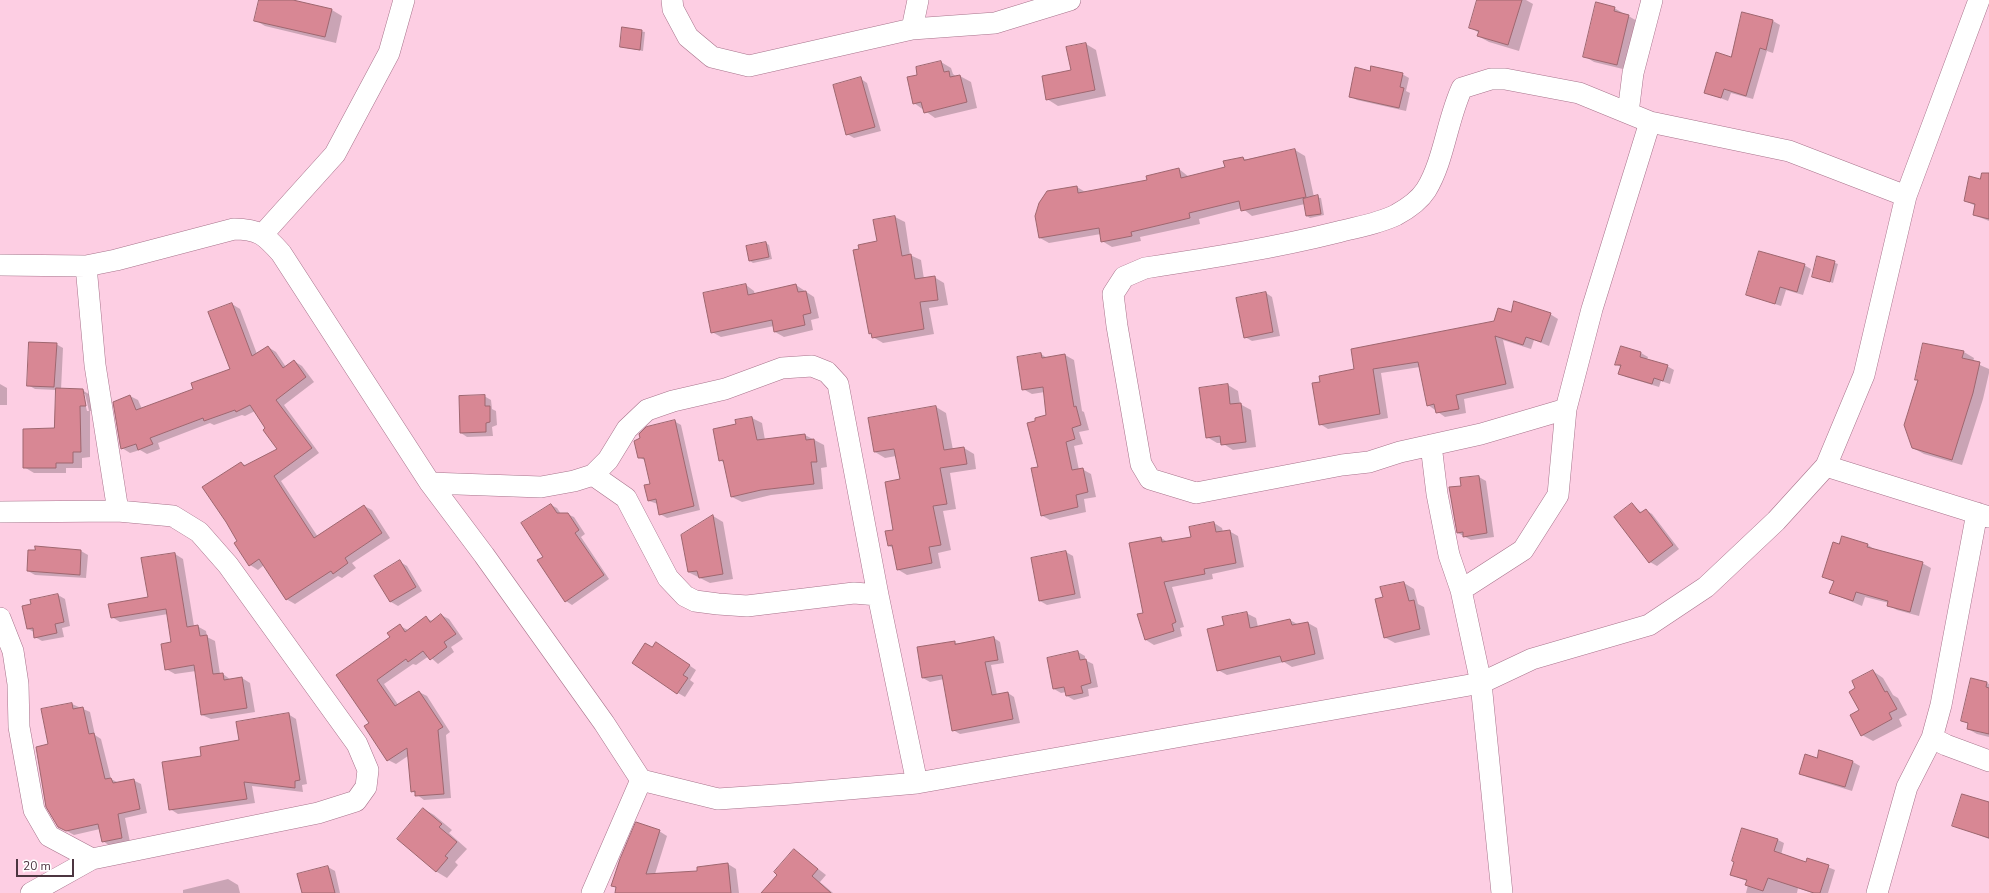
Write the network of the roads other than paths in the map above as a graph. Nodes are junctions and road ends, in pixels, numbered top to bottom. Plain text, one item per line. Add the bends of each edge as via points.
1 (404, 0) edge
2 (672, 0) edge
3 (918, 0) edge
4 (1070, 0) edge
5 (1652, 0) edge
6 (1979, 0) edge
7 (912, 29) junction
8 (1628, 113) junction
9 (1650, 122) junction
10 (1906, 196) junction
11 (262, 234) junction
12 (0, 265) edge
13 (86, 266) junction
14 (1566, 410) junction
15 (1431, 445) junction
16 (1826, 466) junction
17 (593, 475) junction
18 (430, 484) junction
19 (118, 511) junction
20 (0, 512) edge
21 (1983, 515) edge
22 (1461, 590) junction
23 (878, 595) junction
24 (0, 618) edge
25 (1481, 683) junction
26 (1932, 738) junction
27 (1989, 761) edge
28 (641, 780) junction
29 (917, 782) junction
30 (92, 860) junction
31 (31, 893) edge
32 (592, 893) edge
33 (1502, 893) edge
34 (1877, 893) edge

1 - 11 street via 389,53 335,154
2 - 7 street via 673,9 688,37 712,57 749,66
3 - 7 street
4 - 7 street via 995,24
5 - 8 street via 1633,73
6 - 10 street
8 - 9 street
8 - 15 street via 1579,93 1505,79 1492,79 1462,88 1453,107 1437,166 1426,191 1411,206 1395,216 1291,244 1145,268 1124,277 1113,294 1141,464 1150,479 1196,492 1369,462
9 - 10 street via 1789,150
9 - 14 street via 1592,309
10 - 16 street via 1864,375
11 - 13 street via 248,229 234,229
11 - 18 street via 281,253
12 - 13 street
13 - 19 street via 95,365
14 - 15 street
14 - 22 street via 1558,495 1541,525 1523,550
15 - 22 street via 1449,555
16 - 21 street
16 - 25 street via 1776,521 1706,587 1649,625 1532,659
17 - 18 street via 541,487
17 - 23 street via 626,498 668,578 685,596 695,601 747,606 854,593
17 - 23 street via 608,460 626,429 646,410 725,389 782,368 812,366 827,372 838,384
18 - 28 street via 595,710
19 - 20 street
19 - 30 street via 173,516 199,532 228,565 358,744 368,770 366,787 356,801 318,813
21 - 26 street
22 - 25 street
23 - 29 street
24 - 30 street via 12,651 18,684 19,727 34,810 49,836
25 - 29 street
25 - 33 street
26 - 27 street
26 - 34 street via 1908,787
28 - 29 street via 718,799
28 - 32 street
30 - 31 street

